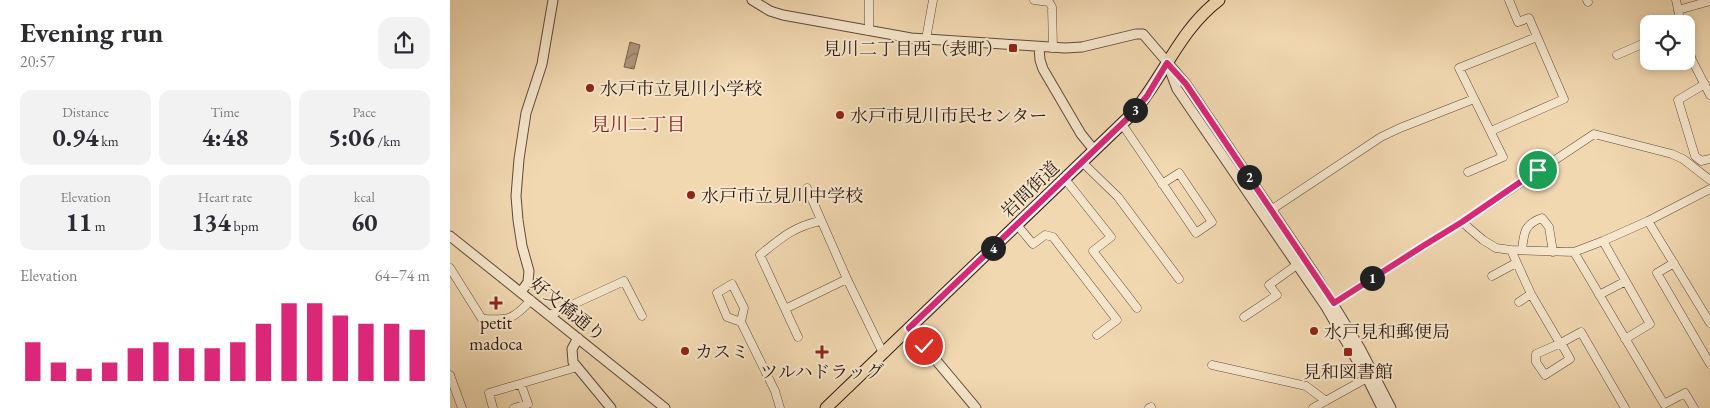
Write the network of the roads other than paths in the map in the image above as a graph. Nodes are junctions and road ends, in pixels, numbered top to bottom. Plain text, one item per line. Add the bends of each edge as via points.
1 (553, 0) edge
2 (752, 0) edge
3 (869, 0) edge
4 (933, 0) edge
5 (1034, 0) edge
6 (1218, 0) edge
7 (1509, 0) edge
8 (1676, 0) edge
9 (1710, 1) edge
10 (763, 4) edge
11 (1678, 10) junction
12 (1679, 15) edge
13 (868, 31) junction
14 (1537, 37) junction
15 (926, 39) junction
16 (1640, 45) edge
17 (1039, 47) junction
18 (1053, 48) junction
19 (1617, 55) dead end
20 (1167, 63) junction
21 (1695, 66) edge
22 (1705, 84) junction
23 (1710, 95) edge
24 (1474, 99) junction
25 (1122, 124) junction
26 (1491, 131) junction
27 (1094, 150) junction
28 (1710, 159) edge
29 (1082, 162) junction
30 (1468, 172) dead end
31 (1065, 179) junction
32 (1710, 180) edge
33 (1162, 184) junction
34 (807, 188) dead end
35 (1710, 189) edge
36 (1271, 210) junction
37 (820, 221) junction
38 (1648, 221) junction
39 (1462, 222) junction
40 (1017, 225) junction
41 (450, 236) edge
42 (1603, 242) junction
43 (1511, 250) junction
44 (1522, 250) junction
45 (1553, 252) junction
46 (1574, 252) junction
47 (1516, 262) junction
48 (1674, 263) junction
49 (1298, 264) junction
50 (450, 268) edge
51 (1492, 276) dead end
52 (847, 279) junction
53 (1179, 279) dead end
54 (1624, 282) junction
55 (521, 292) junction
56 (1531, 294) junction
57 (1599, 296) junction
58 (531, 300) junction
59 (1519, 302) dead end
60 (1330, 305) junction
61 (1137, 308) dead end
62 (784, 309) junction
63 (550, 315) junction
64 (642, 316) dead end
65 (1244, 317) dead end
66 (741, 322) junction
67 (1710, 323) edge
68 (909, 328) junction
69 (1097, 336) dead end
70 (798, 337) dead end
71 (578, 338) junction
72 (1625, 339) junction
73 (1560, 343) junction
74 (883, 353) junction
75 (1710, 364) edge
76 (1212, 365) dead end
77 (577, 367) junction
78 (450, 375) edge
79 (1367, 378) junction
80 (521, 384) junction
81 (1326, 401) junction
82 (462, 408) edge
83 (494, 408) edge
84 (514, 408) edge
85 (611, 408) edge
86 (665, 408) edge
87 (780, 408) edge
88 (826, 408) edge
89 (976, 408) edge
90 (1313, 408) edge
91 (1382, 408) edge
92 (1391, 408) edge
93 (1625, 408) edge
94 (1694, 408) edge

1 - 55 street via 542,64 526,113 519,159 518,220 529,272 528,282
2 - 10 street
3 - 13 street
4 - 15 street
5 - 18 street via 1048,2 1052,7
6 - 20 main road, 岩間街道 via 1187,32
7 - 14 street via 1518,22 1529,18
8 - 11 street
9 - 11 street
10 - 13 street via 783,15
11 - 12 street
13 - 15 street
14 - 24 street via 1459,68
14 - 26 street via 1564,99
15 - 17 street
16 - 19 street
17 - 18 street
17 - 27 street via 1043,69
18 - 20 street via 1074,48 1141,33
20 - 25 main road, 岩間街道 via 1147,96
20 - 36 street via 1186,84
20 - 49 street via 1177,89
21 - 22 street
22 - 23 street
22 - 28 street via 1678,100 1695,156 1702,161
24 - 26 street
24 - 36 street via 1381,137
25 - 27 main road, 岩間街道
25 - 33 street
26 - 30 street via 1503,157
27 - 29 main road, 岩間街道
29 - 31 main road, 岩間街道
29 - 53 street via 1118,196
31 - 40 main road, 岩間街道
31 - 61 street via 1111,237 1093,251
32 - 39 street via 1672,154 1594,134
33 - 33 street via 1196,233 1212,222 1179,173
34 - 37 street
35 - 38 street
36 - 60 street
37 - 52 street
37 - 62 street via 787,233 760,255
38 - 42 street
38 - 48 street
39 - 43 street via 1496,248
39 - 60 street
40 - 68 main road, 岩間街道
40 - 69 street via 1033,244 1045,235 1053,237 1117,320
41 - 55 street, 好文橋通り
42 - 46 street
42 - 54 street
43 - 44 street
43 - 47 street
44 - 45 street
44 - 45 street via 1526,228 1542,218 1549,226
45 - 46 street
46 - 57 street
47 - 51 street
47 - 56 street
48 - 67 street
48 - 75 street via 1658,273
49 - 60 street
49 - 65 street via 1269,286 1277,295
50 - 58 street via 482,319 506,320
52 - 62 street
52 - 74 street
54 - 57 street
54 - 72 street via 1650,324
55 - 58 street, 好文橋通り
56 - 59 street
56 - 73 street
57 - 72 street
58 - 63 street, 好文橋通り
60 - 79 street
60 - 92 street via 1360,348
62 - 70 street
63 - 64 street via 624,281
63 - 71 street, 好文橋通り
66 - 66 street via 744,308 732,284 717,293 727,317
66 - 87 street
68 - 74 main road, 岩間街道
68 - 89 street
71 - 77 street via 572,349 573,362
71 - 86 street, 好文橋通り
72 - 94 street via 1664,404 1685,393
73 - 73 street via 1536,354 1536,362 1544,375 1570,359
73 - 93 street via 1580,332
74 - 88 main road, 岩間街道
76 - 81 street via 1306,386
77 - 80 street
77 - 85 street
78 - 82 street
79 - 81 street
79 - 91 street
80 - 83 street via 489,393
80 - 84 street via 528,404
81 - 90 street

